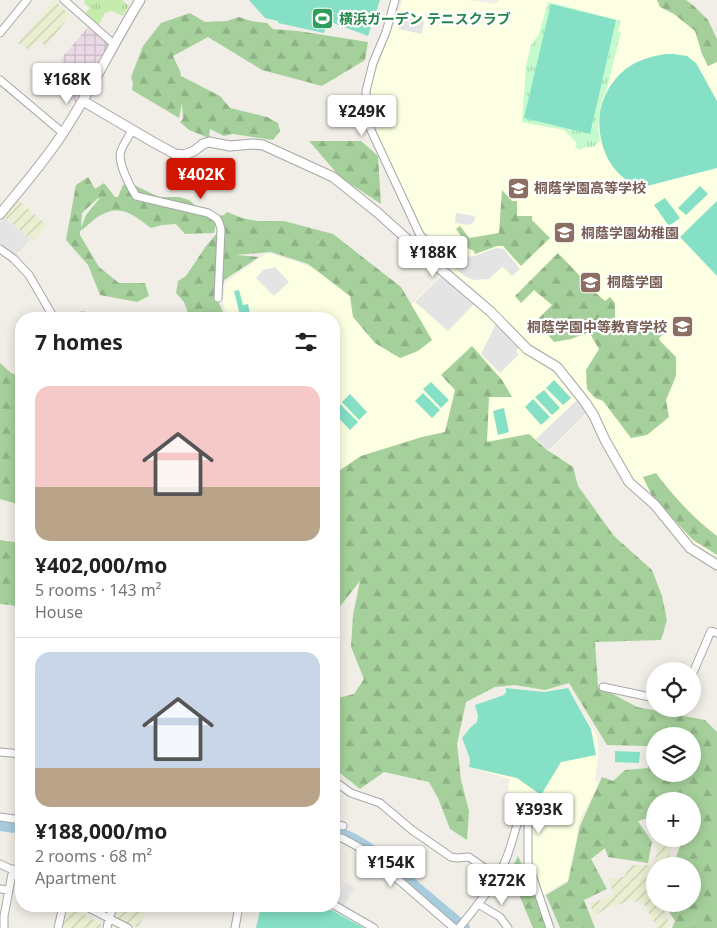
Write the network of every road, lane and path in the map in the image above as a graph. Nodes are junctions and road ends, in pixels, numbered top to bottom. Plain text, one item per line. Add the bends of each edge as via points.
1 (27, 0) edge
2 (64, 0) edge
3 (140, 0) edge
4 (395, 0) edge
5 (0, 33) edge
6 (115, 45) junction
7 (0, 80) edge
8 (83, 101) junction
9 (132, 130) junction
10 (63, 133) junction
11 (0, 214) edge
12 (0, 249) edge
13 (438, 267) junction
14 (218, 298) dead end
15 (51, 312) edge
16 (717, 565) edge
17 (717, 632) edge
18 (697, 662) edge
19 (603, 687) dead end
20 (646, 696) edge
21 (0, 752) edge
22 (15, 753) edge
23 (340, 785) edge
24 (0, 817) edge
25 (15, 819) edge
26 (340, 825) edge
27 (343, 826) dead end
28 (340, 838) edge
29 (0, 864) edge
30 (13, 869) joint
31 (497, 877) junction
32 (0, 890) edge
33 (9, 890) junction
34 (478, 904) junction
35 (340, 908) edge
36 (62, 912) edge
37 (98, 912) edge
38 (112, 912) edge
39 (238, 912) edge
40 (2, 916) edge
41 (110, 918) junction
42 (4, 928) edge
43 (58, 928) edge
44 (108, 928) edge
45 (128, 928) edge
46 (235, 928) edge
47 (374, 928) edge
48 (454, 928) edge
49 (458, 928) edge
50 (508, 928) edge
51 (550, 928) edge

1 - 5 street
2 - 6 street
3 - 6 street
4 - 13 street via 373,63 366,108 370,128 420,235 441,255
6 - 8 street
7 - 10 street
8 - 9 street
8 - 10 street
9 - 13 street via 175,154 184,155 210,142 230,146 263,145 333,177
9 - 14 street via 120,158 136,196 208,213 220,224
10 - 11 street
12 - 15 street via 29,275
13 - 16 street via 500,320 527,350 557,367 594,416 629,482 655,505 690,548
17 - 18 street via 710,631
19 - 20 street
21 - 22 street
23 - 31 street via 351,793 380,804 451,857 469,857
24 - 25 street
26 - 27 street
28 - 48 street via 364,850
29 - 30 street
30 - 33 street
31 - 34 street
31 - 51 street via 510,849 519,817 528,818 528,862
32 - 33 street
33 - 40 street
34 - 49 street
34 - 50 street via 500,917
35 - 47 street
36 - 43 street
37 - 41 street
38 - 41 street
39 - 46 street
40 - 42 street
41 - 44 street
41 - 45 street

